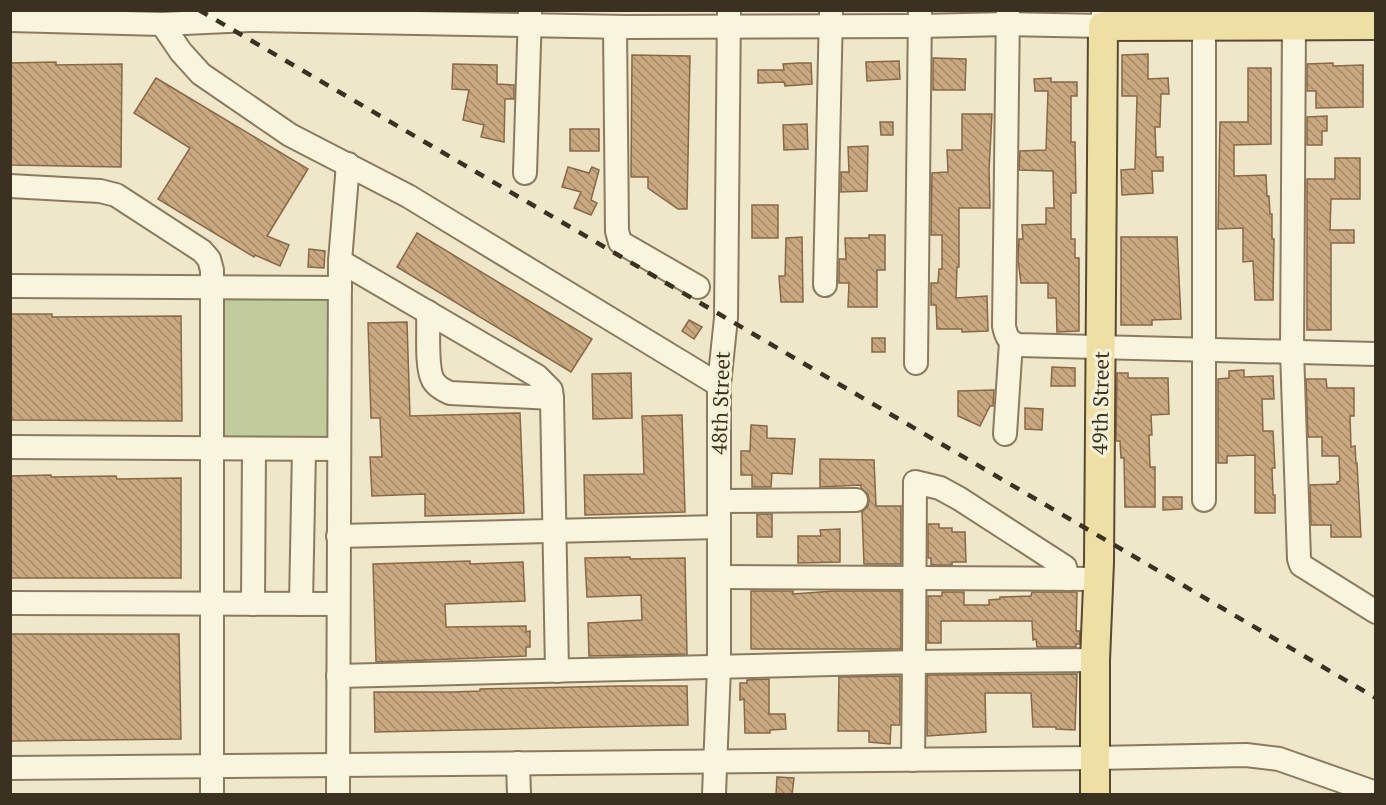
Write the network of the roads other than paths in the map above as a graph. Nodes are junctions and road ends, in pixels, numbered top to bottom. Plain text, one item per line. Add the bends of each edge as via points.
1 (250, 15) edge
2 (353, 17) edge
3 (1008, 17) edge
4 (530, 18) edge
5 (920, 18) edge
6 (1103, 18) edge
7 (1204, 18) edge
8 (729, 19) edge
9 (831, 19) edge
10 (10, 20) edge
11 (1290, 20) edge
12 (622, 21) edge
13 (162, 24) junction
14 (1376, 25) edge
15 (348, 164) junction
16 (525, 173) dead end
17 (10, 186) edge
18 (340, 261) junction
19 (825, 285) dead end
20 (10, 286) edge
21 (698, 286) dead end
22 (211, 287) junction
23 (340, 288) junction
24 (428, 312) junction
25 (1011, 342) junction
26 (1101, 347) junction
27 (1203, 350) junction
28 (1292, 351) junction
29 (1376, 354) edge
30 (916, 363) dead end
31 (719, 386) junction
32 (552, 398) junction
33 (1005, 434) dead end
34 (10, 447) edge
35 (211, 448) junction
36 (254, 449) junction
37 (304, 449) junction
38 (339, 449) junction
39 (856, 500) dead end
40 (1204, 500) dead end
41 (719, 501) junction
42 (719, 527) junction
43 (555, 530) junction
44 (338, 536) junction
45 (719, 577) junction
46 (915, 578) junction
47 (1068, 579) junction
48 (1098, 579) junction
49 (10, 603) edge
50 (253, 604) junction
51 (301, 604) junction
52 (338, 604) junction
53 (212, 605) junction
54 (1376, 612) edge
55 (1095, 660) junction
56 (914, 662) junction
57 (719, 668) junction
58 (557, 671) junction
59 (338, 676) junction
60 (1095, 758) junction
61 (913, 760) junction
62 (714, 762) junction
63 (518, 764) junction
64 (339, 765) junction
65 (212, 766) junction
66 (10, 768) edge
67 (1376, 793) edge
68 (212, 795) edge
69 (339, 795) edge
70 (519, 795) edge
71 (714, 795) edge
72 (1095, 795) edge

1 - 2 street
1 - 13 street
2 - 4 street via 405,22
3 - 5 street
3 - 6 street
3 - 25 street via 1004,326
4 - 12 street
4 - 16 street
5 - 9 street
5 - 30 street
6 - 7 main road
6 - 26 main road, 49th Street
7 - 11 main road
7 - 27 street
8 - 9 street
8 - 12 street
8 - 31 street, 48th Street via 726,318
9 - 19 street
10 - 13 street
11 - 14 main road
11 - 28 street
12 - 21 street via 617,231 620,242
13 - 15 street via 201,74 290,135
15 - 18 street
15 - 31 street via 433,211
17 - 22 street via 116,195 202,251 212,270
18 - 23 street
18 - 24 street
20 - 22 street
22 - 23 street
22 - 35 street
23 - 38 street
24 - 32 street via 537,376
24 - 32 street via 430,370 437,386 450,393
25 - 26 street
25 - 33 street
26 - 27 street
26 - 48 main road, 49th Street
27 - 28 street
27 - 40 street
28 - 29 street
28 - 54 street via 1299,562
31 - 41 street, 48th Street
32 - 43 street
34 - 35 street
35 - 36 street
35 - 53 street
36 - 37 street
36 - 50 street
37 - 38 street
37 - 51 street
38 - 44 street
39 - 41 street
41 - 42 street, 48th Street
42 - 43 street
42 - 45 street, 48th Street
43 - 44 street
43 - 58 street
44 - 52 street
45 - 46 street
45 - 57 street, 48th Street
46 - 47 street
46 - 47 street via 915,482 940,488 1058,561 1065,567
46 - 56 street
47 - 48 street
48 - 55 main road, 49th Street
49 - 53 street
50 - 51 street
50 - 53 street
51 - 52 street
52 - 59 street
53 - 65 street
55 - 56 street
55 - 60 main road, 49th Street
56 - 57 street
56 - 61 street
57 - 58 street
57 - 62 street, 48th Street
58 - 59 street
59 - 64 street
60 - 61 street
60 - 67 street via 1246,755 1279,759
60 - 72 main road, 49th Street
61 - 62 street
62 - 63 street
62 - 71 street, 48th Street
63 - 64 street
63 - 70 street
64 - 65 street
64 - 69 street
65 - 66 street
65 - 68 street

